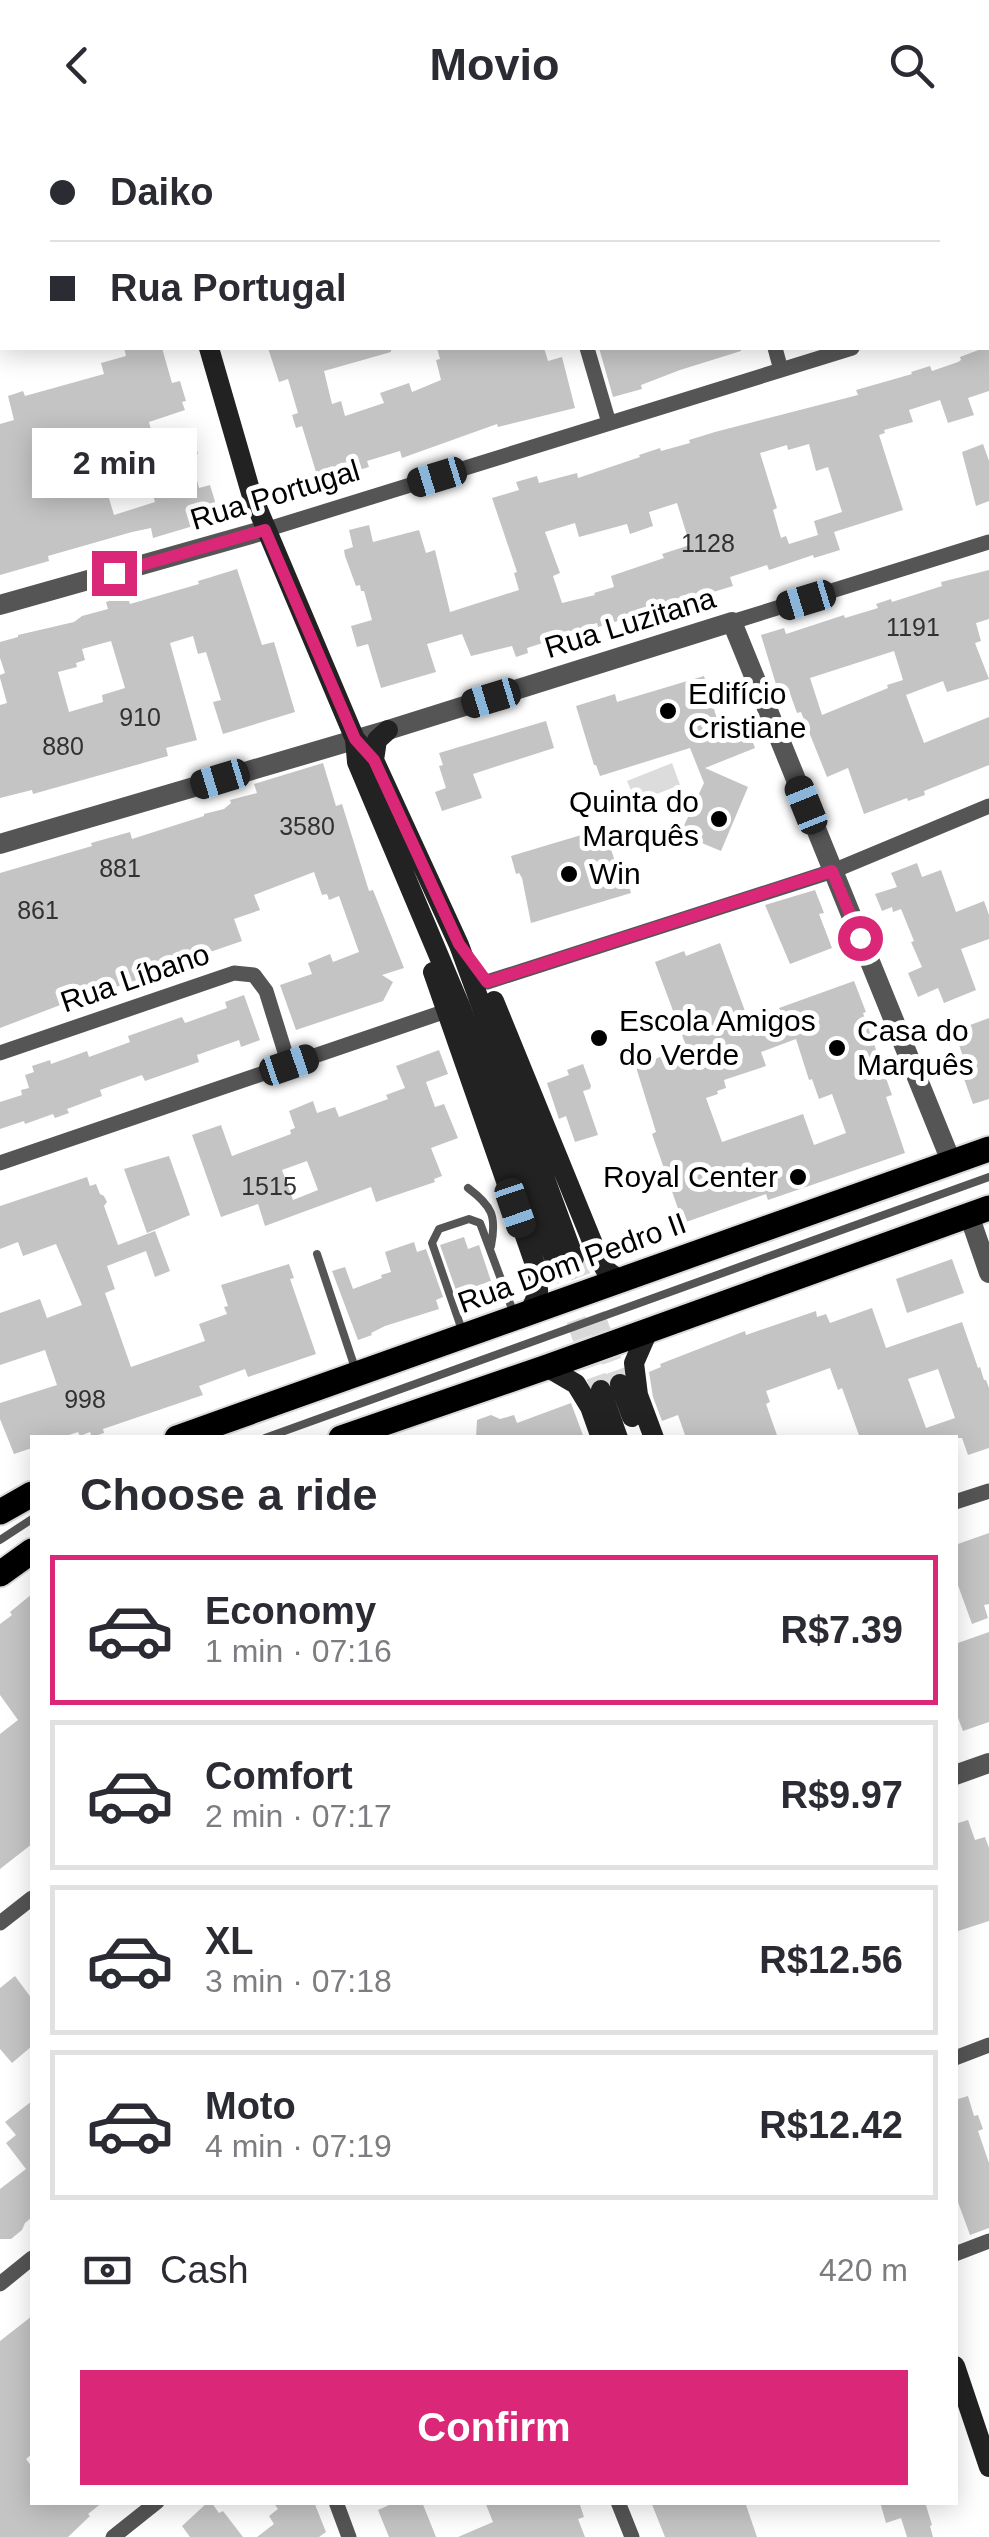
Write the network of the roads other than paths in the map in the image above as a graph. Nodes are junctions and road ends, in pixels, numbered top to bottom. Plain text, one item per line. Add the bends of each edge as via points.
1 (209, 350) edge
2 (589, 350) edge
3 (776, 350) edge
4 (846, 350) edge
5 (782, 370) junction
6 (609, 424) junction
7 (265, 530) junction
8 (989, 542) edge
9 (0, 605) edge
10 (732, 622) junction
11 (388, 730) junction
12 (355, 739) junction
13 (374, 760) junction
14 (989, 806) edge
15 (0, 844) edge
16 (832, 871) junction
17 (481, 984) junction
18 (453, 1009) junction
19 (0, 1053) edge
20 (289, 1065) junction
21 (989, 1149) edge
22 (951, 1161) junction
23 (0, 1164) edge
24 (989, 1178) edge
25 (468, 1188) dead end
26 (979, 1211) edge
27 (491, 1251) junction
28 (317, 1254) dead end
29 (989, 1273) edge
30 (619, 1280) junction
31 (522, 1316) junction
32 (648, 1330) junction
33 (464, 1336) junction
34 (547, 1367) junction
35 (357, 1374) junction
36 (279, 1434) edge
37 (184, 1435) edge
38 (350, 1435) edge
39 (601, 1435) edge
40 (618, 1435) edge
41 (638, 1435) edge
42 (653, 1435) edge
43 (989, 1491) edge
44 (30, 1495) edge
45 (958, 1501) edge
46 (7, 1511) edge
47 (0, 1540) edge
48 (30, 1553) edge
49 (0, 1574) edge
50 (989, 1762) edge
51 (958, 1774) edge
52 (30, 1900) edge
53 (0, 1923) edge
54 (989, 2045) edge
55 (958, 2057) edge
56 (989, 2241) edge
57 (958, 2253) edge
58 (30, 2260) edge
59 (0, 2284) edge
60 (958, 2375) edge
61 (989, 2467) edge
62 (152, 2505) edge
63 (337, 2505) edge
64 (619, 2505) edge
65 (113, 2537) edge
66 (350, 2537) edge
67 (632, 2537) edge

1 - 7 main road
2 - 6 street
3 - 5 street
4 - 5 street, Rua Portugal
5 - 6 street, Rua Portugal
6 - 7 street, Rua Portugal
7 - 9 street, Rua Portugal
7 - 12 main road
8 - 10 street, Rua Luzitana
10 - 11 street, Rua Luzitana
10 - 16 street
11 - 12 street, Rua Luzitana
11 - 13 main road via 377,740
12 - 13 main road
12 - 15 street, Rua Luzitana
12 - 18 main road via 357,762
13 - 17 main road
14 - 16 street
16 - 17 street
16 - 22 street
17 - 18 main road via 565,1260
17 - 30 main road via 598,1256
18 - 20 street
18 - 31 main road via 538,1273 538,1293
19 - 20 street, Rua Líbano via 234,973 254,975 266,991
20 - 23 street
21 - 22 main road, Rua Dom Pedro II
22 - 30 main road, Rua Dom Pedro II
24 - 36 lane
25 - 27 lane via 487,1202 495,1226
26 - 29 street
26 - 32 main road
27 - 31 lane
27 - 33 lane via 480,1223 469,1219 439,1229 432,1243
28 - 35 lane
30 - 31 main road, Rua Dom Pedro II
31 - 33 main road, Rua Dom Pedro II
32 - 34 main road
32 - 42 main road via 634,1363
33 - 35 main road, Rua Dom Pedro II
34 - 38 main road
34 - 39 main road via 576,1384
35 - 37 main road, Rua Dom Pedro II
40 - 41 main road via 611,1387
43 - 45 street
44 - 46 main road
46 - 47 lane
48 - 49 main road
50 - 51 street
52 - 53 street
54 - 55 street
56 - 57 street
58 - 59 street
60 - 61 main road
62 - 65 street
63 - 66 street
64 - 67 street

